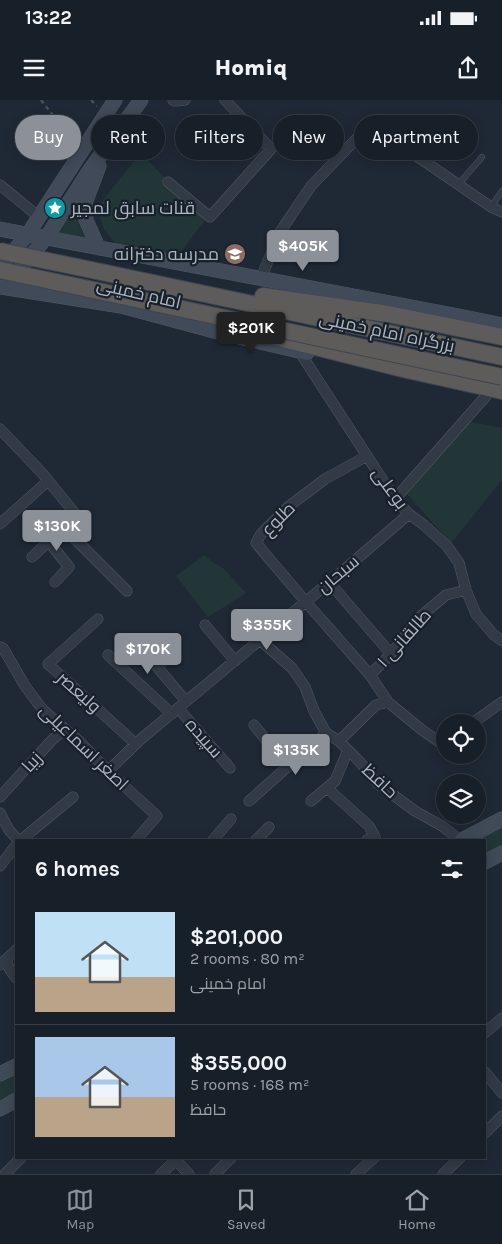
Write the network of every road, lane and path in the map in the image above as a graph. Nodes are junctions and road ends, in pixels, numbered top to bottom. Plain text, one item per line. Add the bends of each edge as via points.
1 (41, 100) edge
2 (115, 100) edge
3 (141, 100) edge
4 (173, 100) edge
5 (185, 100) edge
6 (225, 100) edge
7 (130, 115) edge
8 (82, 150) junction
9 (482, 157) dead end
10 (97, 160) edge
11 (101, 160) edge
12 (168, 182) dead end
13 (458, 184) junction
14 (0, 185) edge
15 (502, 191) edge
16 (490, 207) junction
17 (502, 212) edge
18 (39, 217) junction
19 (0, 229) edge
20 (28, 234) junction
21 (46, 238) junction
22 (98, 247) junction
23 (0, 250) edge
24 (0, 268) edge
25 (106, 273) junction
26 (261, 278) junction
27 (1, 291) edge
28 (113, 294) junction
29 (502, 325) edge
30 (502, 338) edge
31 (299, 351) junction
32 (502, 357) edge
33 (502, 377) edge
34 (502, 391) edge
35 (486, 396) junction
36 (502, 399) edge
37 (0, 429) edge
38 (367, 456) junction
39 (48, 481) junction
40 (395, 499) junction
41 (408, 514) junction
42 (0, 524) edge
43 (64, 528) junction
44 (49, 542) junction
45 (32, 557) dead end
46 (55, 582) dead end
47 (329, 582) junction
48 (466, 590) junction
49 (127, 591) dead end
50 (306, 602) junction
51 (98, 619) dead end
52 (205, 624) dead end
53 (260, 640) junction
54 (502, 641) edge
55 (1, 649) edge
56 (171, 654) dead end
57 (391, 654) junction
58 (108, 655) dead end
59 (234, 661) junction
60 (370, 675) junction
61 (388, 702) junction
62 (502, 702) edge
63 (179, 708) junction
64 (485, 714) edge
65 (254, 725) dead end
66 (65, 729) junction
67 (326, 733) junction
68 (339, 740) junction
69 (436, 740) edge
70 (136, 744) junction
71 (348, 750) junction
72 (288, 767) junction
73 (230, 768) dead end
74 (108, 771) junction
75 (327, 788) junction
76 (0, 796) edge
77 (73, 796) dead end
78 (249, 801) dead end
79 (311, 801) dead end
80 (0, 813) edge
81 (231, 819) dead end
82 (502, 819) edge
83 (269, 828) dead end
84 (18, 839) edge
85 (20, 839) edge
86 (137, 839) edge
87 (214, 839) edge
88 (257, 839) edge
89 (370, 839) edge
90 (460, 839) edge
91 (463, 839) edge
92 (15, 846) edge
93 (502, 854) edge
94 (486, 862) edge
95 (0, 866) edge
96 (15, 951) edge
97 (3, 962) edge
98 (15, 977) edge
99 (502, 1018) edge
100 (486, 1032) edge
101 (15, 1066) edge
102 (486, 1073) edge
103 (0, 1074) edge
104 (502, 1093) edge
105 (15, 1100) edge
106 (0, 1108) edge
107 (502, 1116) edge
108 (486, 1132) edge
109 (20, 1159) edge
110 (175, 1159) edge
111 (230, 1159) edge
112 (373, 1159) edge
113 (459, 1159) edge
114 (5, 1174) edge
115 (161, 1174) edge
116 (189, 1174) edge
117 (215, 1174) edge
118 (356, 1174) edge
119 (443, 1174) edge

1 - 8 path
2 - 8 main road
3 - 7 main road
4 - 5 street
6 - 12 street via 271,149 210,217
8 - 18 main road
9 - 13 lane
10 - 21 main road
11 - 22 main road via 85,203 86,220
13 - 16 street
13 - 26 street via 376,131 362,133 311,186 280,232
14 - 18 street
15 - 16 lane
16 - 17 street
18 - 20 main road
19 - 20 main road, امام خمینی
20 - 21 main road, امام خمینی
20 - 24 main road
21 - 22 main road, امام خمینی
21 - 27 main road
22 - 26 main road, امام خمینی
23 - 25 highway, بزرگراه امام خمینی, bridge
24 - 28 highway, بزرگراه امام خمینی, bridge
25 - 30 highway via 388,314
25 - 32 highway, بزرگراه امام خمینی
26 - 29 main road, امام خمینی
27 - 31 main road, امام خمینی via 30,292 121,306
28 - 33 highway, بزرگراه امام خمینی, bridge
28 - 34 highway via 403,369
31 - 35 main road, امام خمینی
31 - 38 street, بوعلی
35 - 36 main road, امام خمینی
35 - 40 street
37 - 39 street
38 - 40 street, بوعلی
38 - 50 street, طلوع via 324,479 288,507 256,543
39 - 42 street
39 - 43 street via 77,516
40 - 41 street, بوعلی
41 - 47 street, سبحان
41 - 48 street, بوعلی via 447,546 459,563
43 - 44 street
43 - 49 street
44 - 45 street
44 - 46 street via 70,567
47 - 50 street, سبحان
47 - 57 street
48 - 54 street, بوعلی via 476,614
48 - 57 street, طالقانی ۱ via 446,595 421,616
50 - 53 street, سبحان
50 - 60 street
51 - 70 street, ولیعصر via 48,664
52 - 59 street
53 - 59 street, سبحان
53 - 67 street via 292,668 306,687
55 - 66 street, اصغر اسماعیلی via 43,710
56 - 63 street via 157,667
57 - 60 street, طالقانی ۱
58 - 63 street
59 - 63 street, سبحان
60 - 61 street
61 - 68 street via 376,705
61 - 69 street
62 - 64 street
63 - 70 street, سبحان
63 - 73 street, سپیده
65 - 72 street
66 - 74 street, اصغر اسماعیلی
66 - 76 street, زیبا
67 - 68 street, حافظ
67 - 72 street
68 - 71 street, حافظ
70 - 74 street, سبحان
71 - 75 street via 335,781
71 - 90 street, حافظ via 377,783
72 - 78 street
74 - 86 street, اصغر اسماعیلی via 156,816
75 - 79 street
75 - 89 street via 369,826 375,837
77 - 85 street
80 - 84 street
81 - 87 street
82 - 91 main road
83 - 88 street
92 - 95 street
93 - 94 main road
96 - 97 street
97 - 98 street
99 - 100 street
101 - 103 main road
102 - 104 street
105 - 106 main road
107 - 108 street
109 - 114 street
110 - 115 street
110 - 116 street
111 - 117 street
112 - 118 street
113 - 119 street

